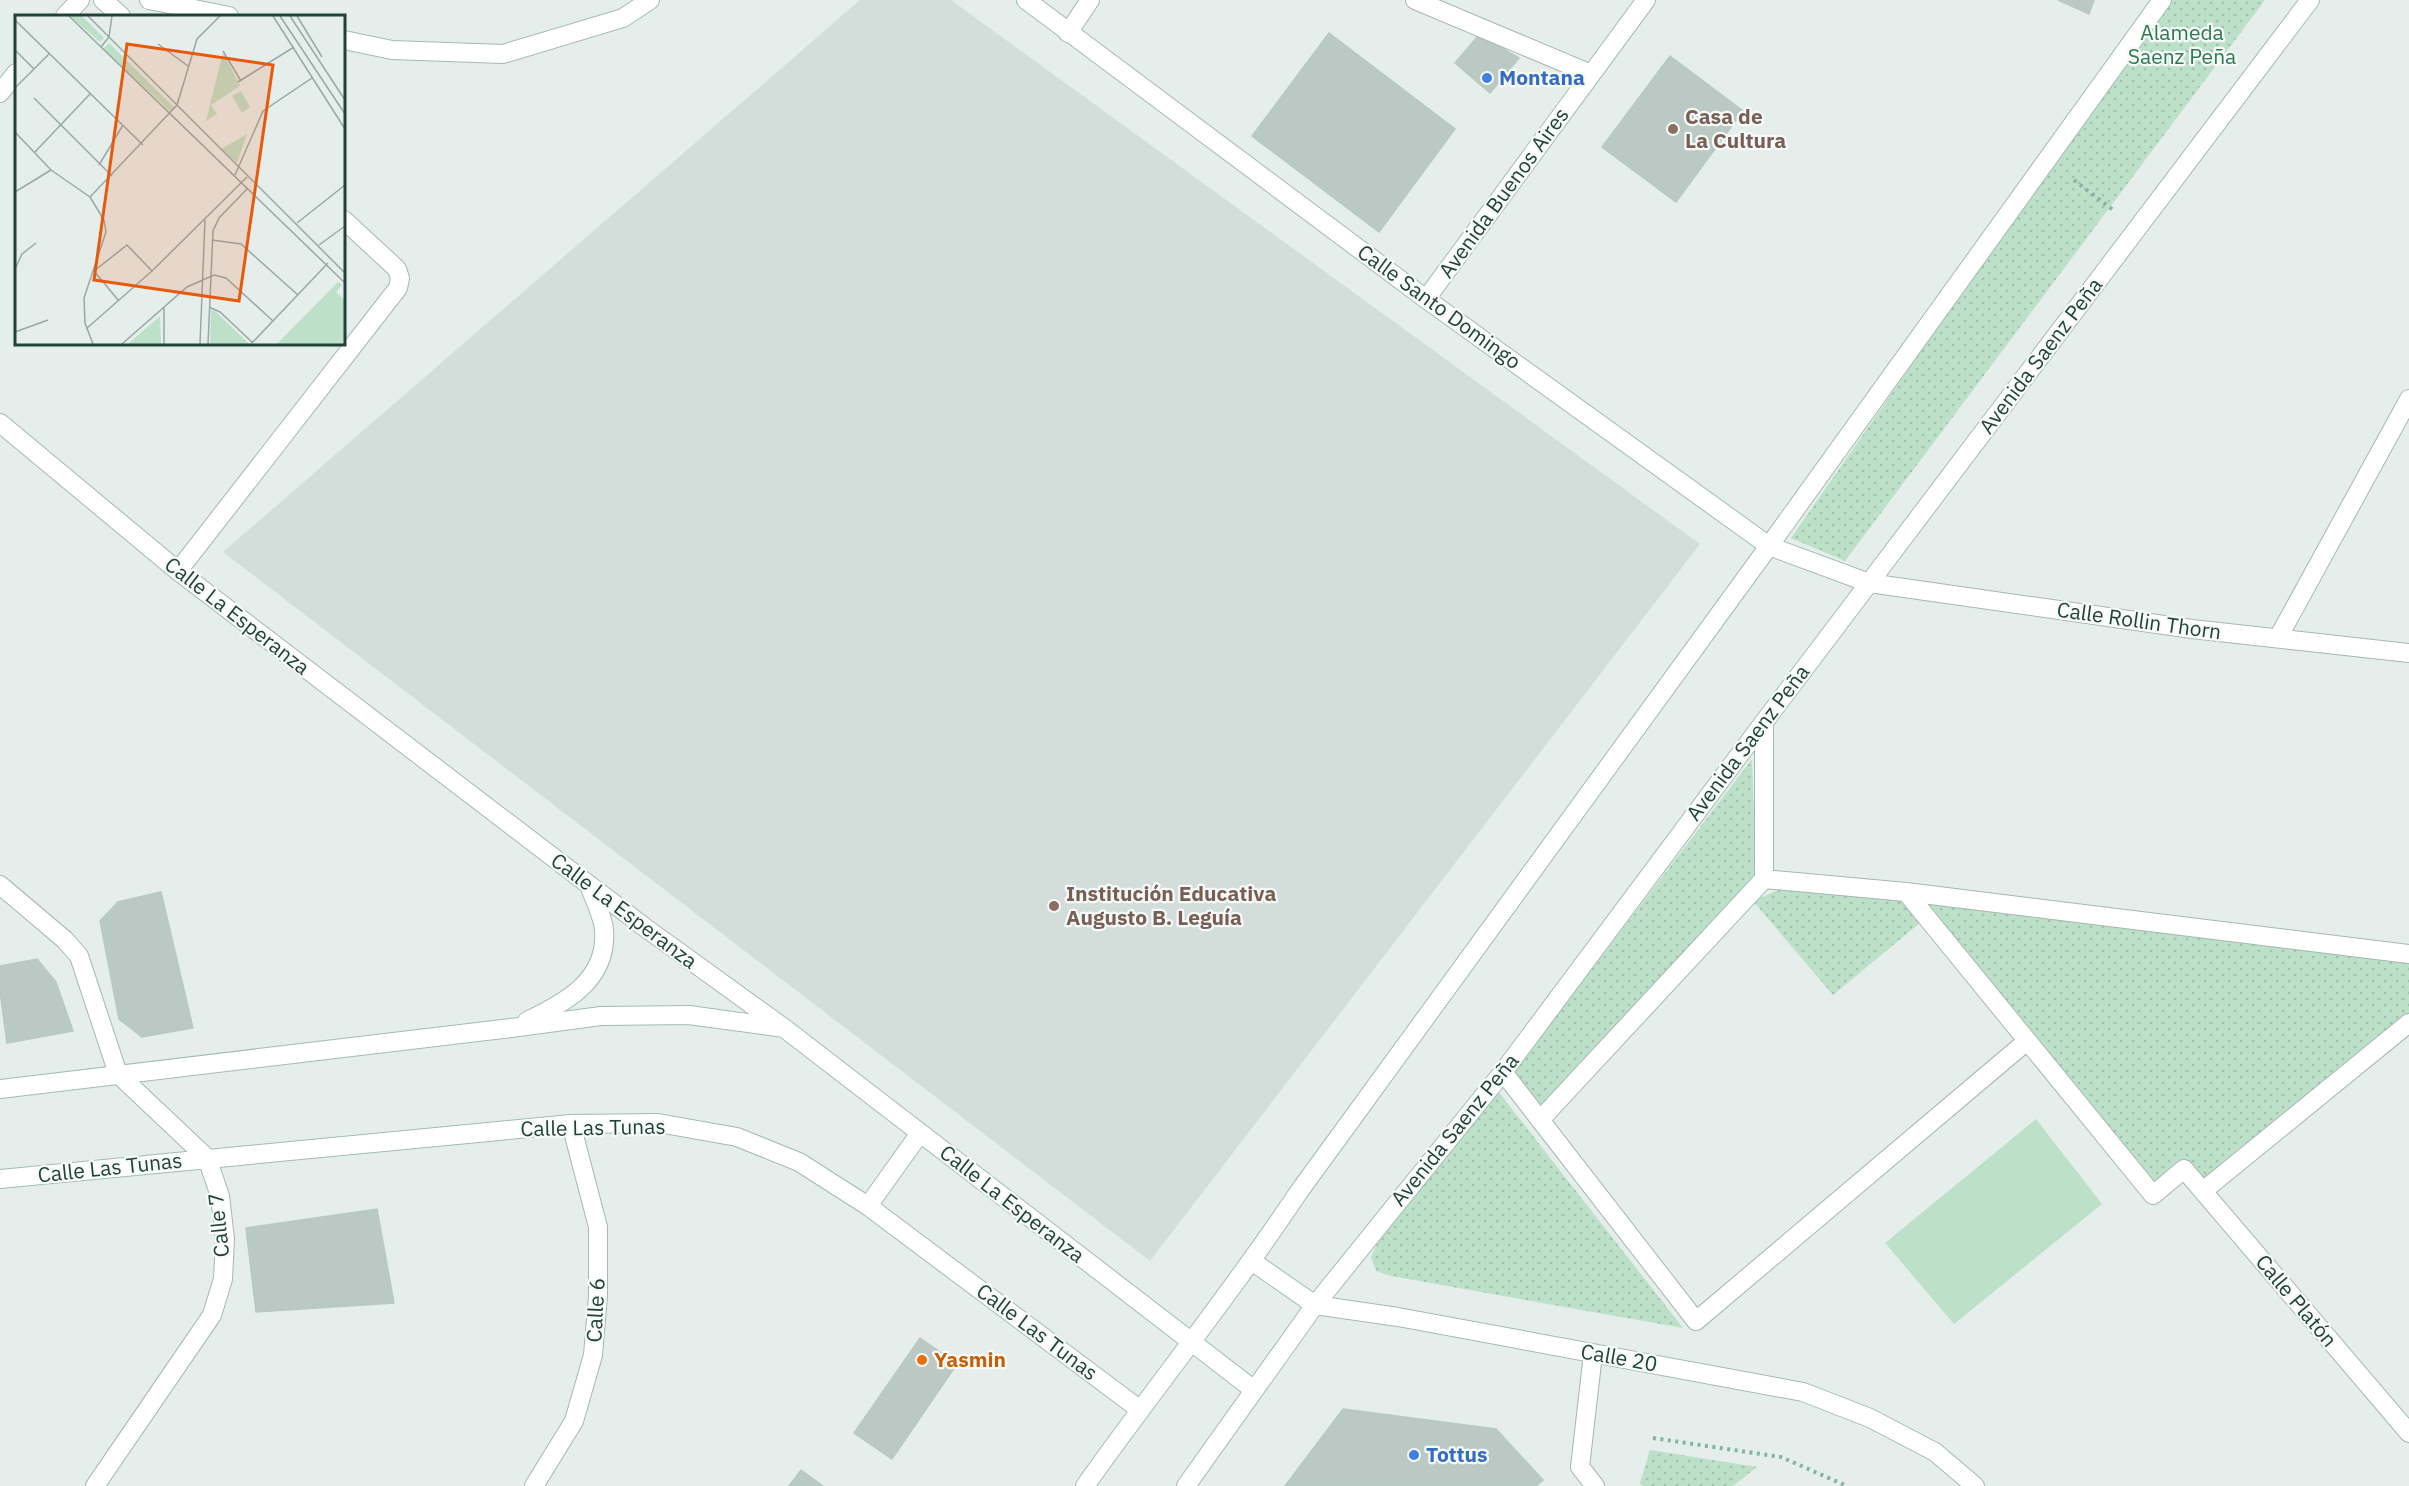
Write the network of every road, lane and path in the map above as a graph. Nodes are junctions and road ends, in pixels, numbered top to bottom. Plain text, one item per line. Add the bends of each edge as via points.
1 (80, 0) edge
2 (103, 0) edge
3 (148, 0) edge
4 (650, 0) edge
5 (1026, 0) edge
6 (1090, 0) edge
7 (1415, 0) edge
8 (1646, 0) edge
9 (2162, 0) edge
10 (2310, 0) edge
11 (66, 15) edge
12 (120, 15) edge
13 (224, 15) edge
14 (1068, 33) junction
15 (345, 40) edge
16 (15, 74) edge
17 (1591, 74) junction
18 (0, 93) edge
19 (2047, 159) junction
20 (345, 221) edge
21 (2137, 228) junction
22 (1426, 299) junction
23 (2409, 399) edge
24 (0, 423) edge
25 (1769, 546) junction
26 (178, 571) junction
27 (1869, 583) junction
28 (2278, 639) junction
29 (2409, 653) edge
30 (1764, 722) junction
31 (1764, 879) junction
32 (0, 885) edge
33 (589, 885) junction
34 (1906, 892) junction
35 (2409, 954) edge
36 (2409, 1023) edge
37 (511, 1028) junction
38 (784, 1028) junction
39 (2027, 1041) junction
40 (1503, 1072) junction
41 (118, 1074) junction
42 (0, 1089) edge
43 (1540, 1120) junction
44 (571, 1124) junction
45 (920, 1133) junction
46 (207, 1158) junction
47 (0, 1179) edge
48 (2203, 1191) junction
49 (868, 1206) junction
50 (1253, 1262) junction
51 (1315, 1305) junction
52 (1190, 1341) junction
53 (1593, 1354) junction
54 (1254, 1390) junction
55 (1139, 1409) junction
56 (2409, 1433) edge
57 (1653, 1438) dead end
58 (95, 1486) edge
59 (534, 1486) edge
60 (1085, 1486) edge
61 (1186, 1486) edge
62 (1595, 1486) edge
63 (1847, 1486) edge
64 (1975, 1486) edge

1 - 11 street
2 - 12 street
3 - 13 street
4 - 15 street via 623,18 503,54 392,50
5 - 14 street, Calle Santo Domingo
6 - 14 street
7 - 17 street
8 - 17 street, Avenida Buenos Aires
9 - 19 street
10 - 21 street, Avenida Saenz Peña
14 - 22 street, Calle Santo Domingo
16 - 18 street
17 - 22 street, Avenida Buenos Aires
19 - 21 path
19 - 25 street
20 - 26 street via 397,269 398,288
21 - 27 street, Avenida Saenz Peña
22 - 25 street, Calle Santo Domingo
23 - 28 street
24 - 26 street, Calle La Esperanza
25 - 27 street, Calle Santo Domingo
25 - 50 street via 1298,1193
26 - 33 street, Calle La Esperanza
27 - 28 street, Calle Rollin Thorn
27 - 30 street, Avenida Saenz Peña
28 - 29 street, Calle Rollin Thorn
30 - 31 street
30 - 40 street, Avenida Saenz Peña
31 - 34 street
31 - 43 street
32 - 41 street via 79,956
33 - 37 street via 604,929 601,958 583,987 554,1008
33 - 38 street, Calle La Esperanza
34 - 35 street
34 - 39 street
36 - 48 street
37 - 38 street via 602,1016 678,1015
37 - 41 street
38 - 45 street, Calle La Esperanza
39 - 43 street via 1696,1321
39 - 48 street, Calle Platón via 2153,1195 2184,1169
40 - 43 street
40 - 51 street, Avenida Saenz Peña
41 - 42 street
41 - 46 street, Calle 7
44 - 46 street, Calle Las Tunas
44 - 49 street, Calle Las Tunas via 658,1123 737,1137 799,1162
44 - 59 street, Calle 6 via 598,1227 593,1355 574,1421
45 - 49 street
45 - 52 street, Calle La Esperanza
46 - 47 street, Calle Las Tunas
46 - 58 street, Calle 7 via 219,1196 225,1239 223,1279 212,1315
48 - 56 street, Calle Platón
49 - 55 street, Calle Las Tunas
50 - 51 street, Calle 20
50 - 52 street
51 - 53 street, Calle 20
51 - 54 street, Avenida Saenz Peña
52 - 54 street, Calle La Esperanza
52 - 55 street
53 - 62 street via 1580,1467
53 - 64 street, Calle 20 via 1803,1392 1870,1418 1935,1452
54 - 61 street, Avenida Saenz Peña
55 - 60 street
57 - 63 path via 1781,1457

